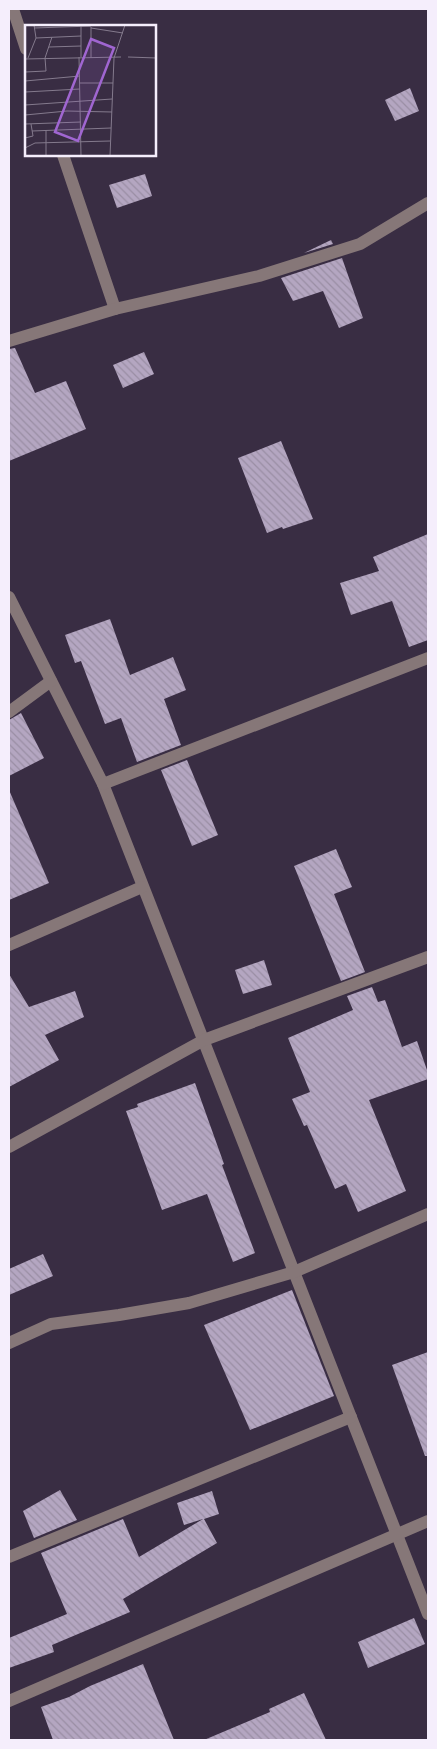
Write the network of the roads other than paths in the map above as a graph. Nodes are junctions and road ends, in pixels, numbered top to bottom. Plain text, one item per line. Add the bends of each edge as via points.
1 (13, 9) edge
2 (25, 46) edge
3 (63, 156) edge
4 (428, 203) edge
5 (115, 309) junction
6 (9, 342) edge
7 (9, 597) edge
8 (428, 658) edge
9 (51, 681) junction
10 (9, 712) edge
11 (103, 784) junction
12 (142, 887) junction
13 (9, 946) edge
14 (428, 957) edge
15 (204, 1040) junction
16 (9, 1146) edge
17 (428, 1214) edge
18 (294, 1272) junction
19 (9, 1343) edge
20 (350, 1417) junction
21 (428, 1521) edge
22 (397, 1534) junction
23 (9, 1557) edge
24 (428, 1614) edge
25 (9, 1701) edge

1 - 2 street
3 - 5 street
4 - 5 street via 360,244 259,276
5 - 6 street
7 - 9 street
8 - 11 street
9 - 10 street
9 - 11 street
11 - 12 street
12 - 13 street
12 - 15 street
14 - 15 street
15 - 16 street
15 - 18 street
17 - 18 street
18 - 19 street via 189,1303 51,1324
18 - 20 street
20 - 22 street
20 - 23 street
21 - 22 street
22 - 24 street
22 - 25 street

